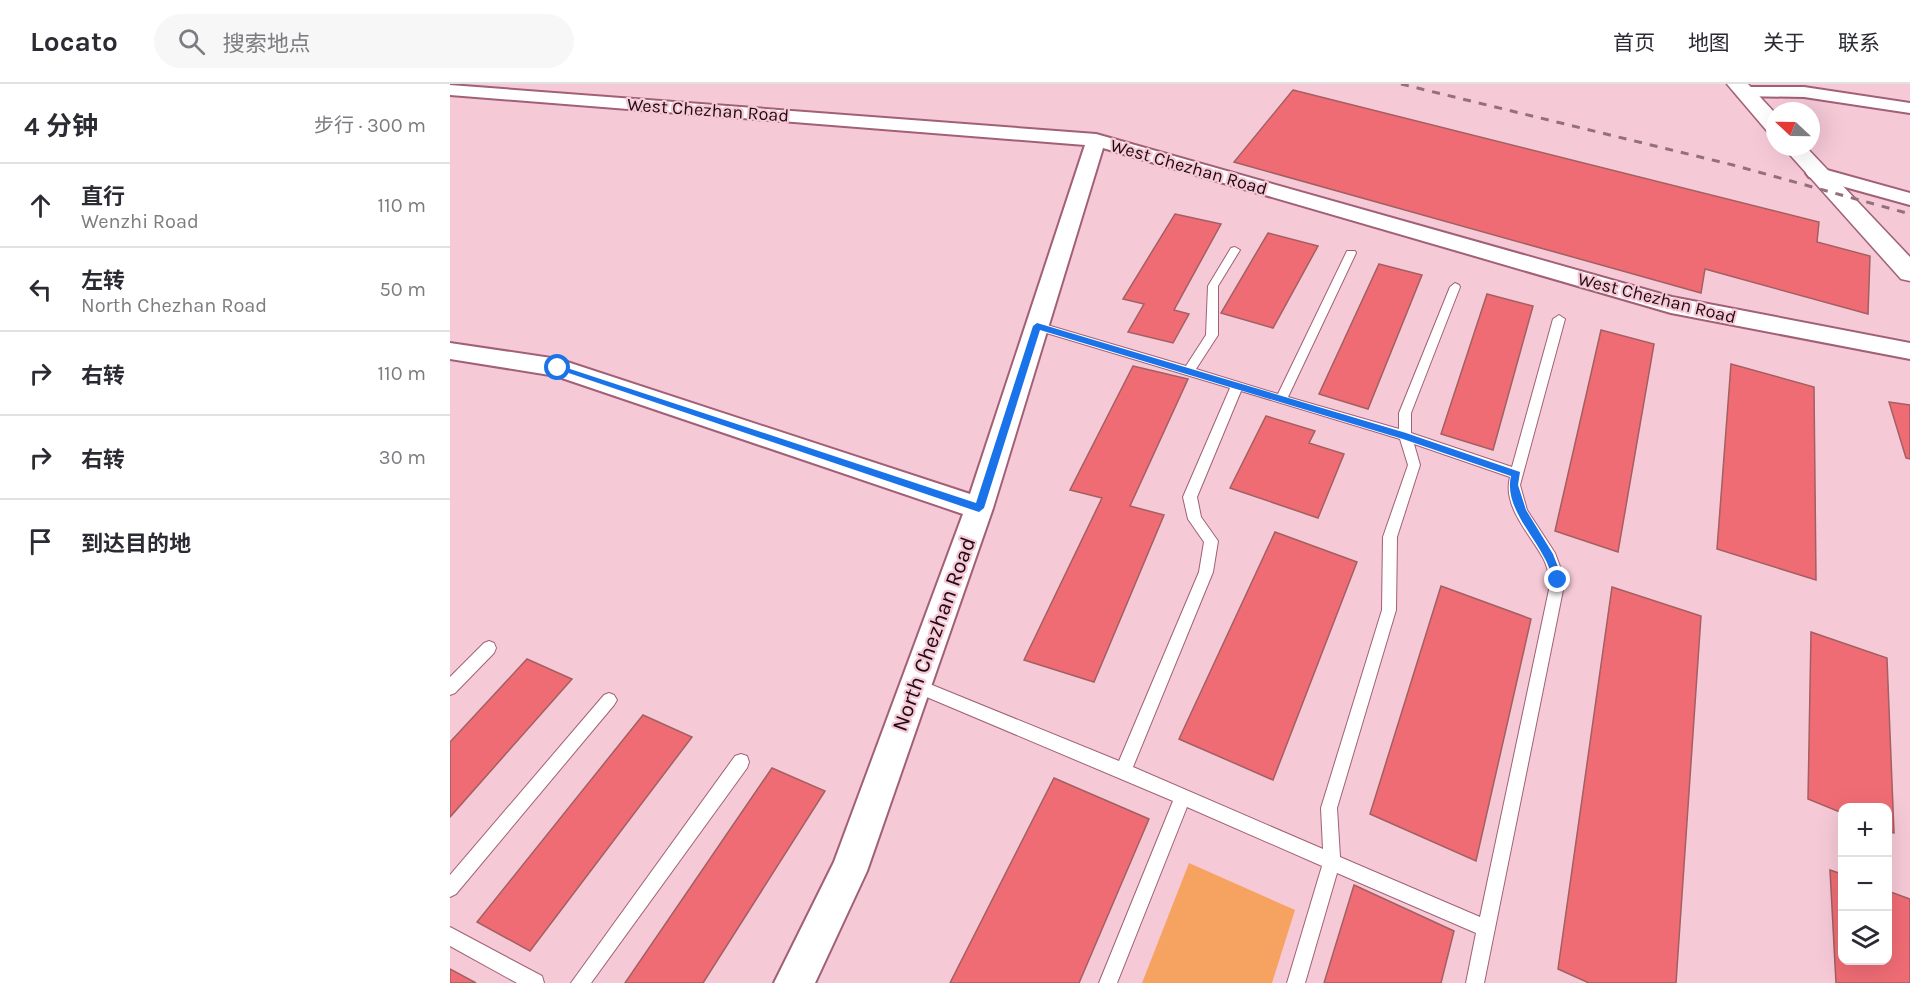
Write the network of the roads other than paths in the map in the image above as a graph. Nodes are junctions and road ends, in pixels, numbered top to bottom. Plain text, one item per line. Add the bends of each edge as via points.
1 (1741, 88) edge
2 (450, 90) edge
3 (1910, 108) edge
4 (1766, 116) edge
5 (1096, 140) junction
6 (1802, 156) edge
7 (1816, 172) junction
8 (1910, 199) edge
9 (1235, 250) dead end
10 (1351, 253) dead end
11 (1910, 273) edge
12 (1455, 287) dead end
13 (1559, 319) dead end
14 (1037, 326) junction
15 (450, 351) edge
16 (1910, 351) edge
17 (1189, 371) junction
18 (1238, 386) junction
19 (1281, 399) junction
20 (1406, 436) junction
21 (1516, 474) junction
22 (979, 508) junction
23 (489, 648) dead end
24 (915, 685) junction
25 (450, 688) edge
26 (609, 700) dead end
27 (741, 762) dead end
28 (1123, 771) junction
29 (1183, 797) junction
30 (1332, 862) junction
31 (450, 888) edge
32 (1485, 928) junction
33 (450, 936) edge
34 (535, 983) edge
35 (579, 983) edge
36 (794, 983) edge
37 (1108, 983) edge
38 (1296, 983) edge
39 (1475, 983) edge

1 - 3 street
1 - 4 street
2 - 5 street, West Chezhan Road
5 - 14 street, North Chezhan Road
5 - 16 street, West Chezhan Road via 1671,305
6 - 7 street
7 - 8 street
7 - 11 street
9 - 17 lane via 1213,286 1212,334
10 - 19 lane
12 - 20 lane via 1405,413
13 - 21 lane
14 - 17 lane
14 - 22 street, North Chezhan Road
15 - 22 street via 558,368
17 - 18 lane
18 - 19 lane
18 - 28 lane via 1190,497 1195,519 1211,542 1206,572
19 - 20 lane
20 - 21 lane
20 - 30 lane via 1414,465 1390,537 1389,610 1329,808
21 - 32 lane via 1514,485 1521,511 1550,557 1558,580
22 - 24 street, North Chezhan Road
23 - 25 lane
24 - 28 lane
24 - 36 street, North Chezhan Road via 849,871
26 - 31 lane
27 - 35 lane
28 - 29 lane
29 - 30 lane
29 - 37 lane
30 - 32 lane
30 - 38 lane
32 - 39 lane
33 - 34 lane

